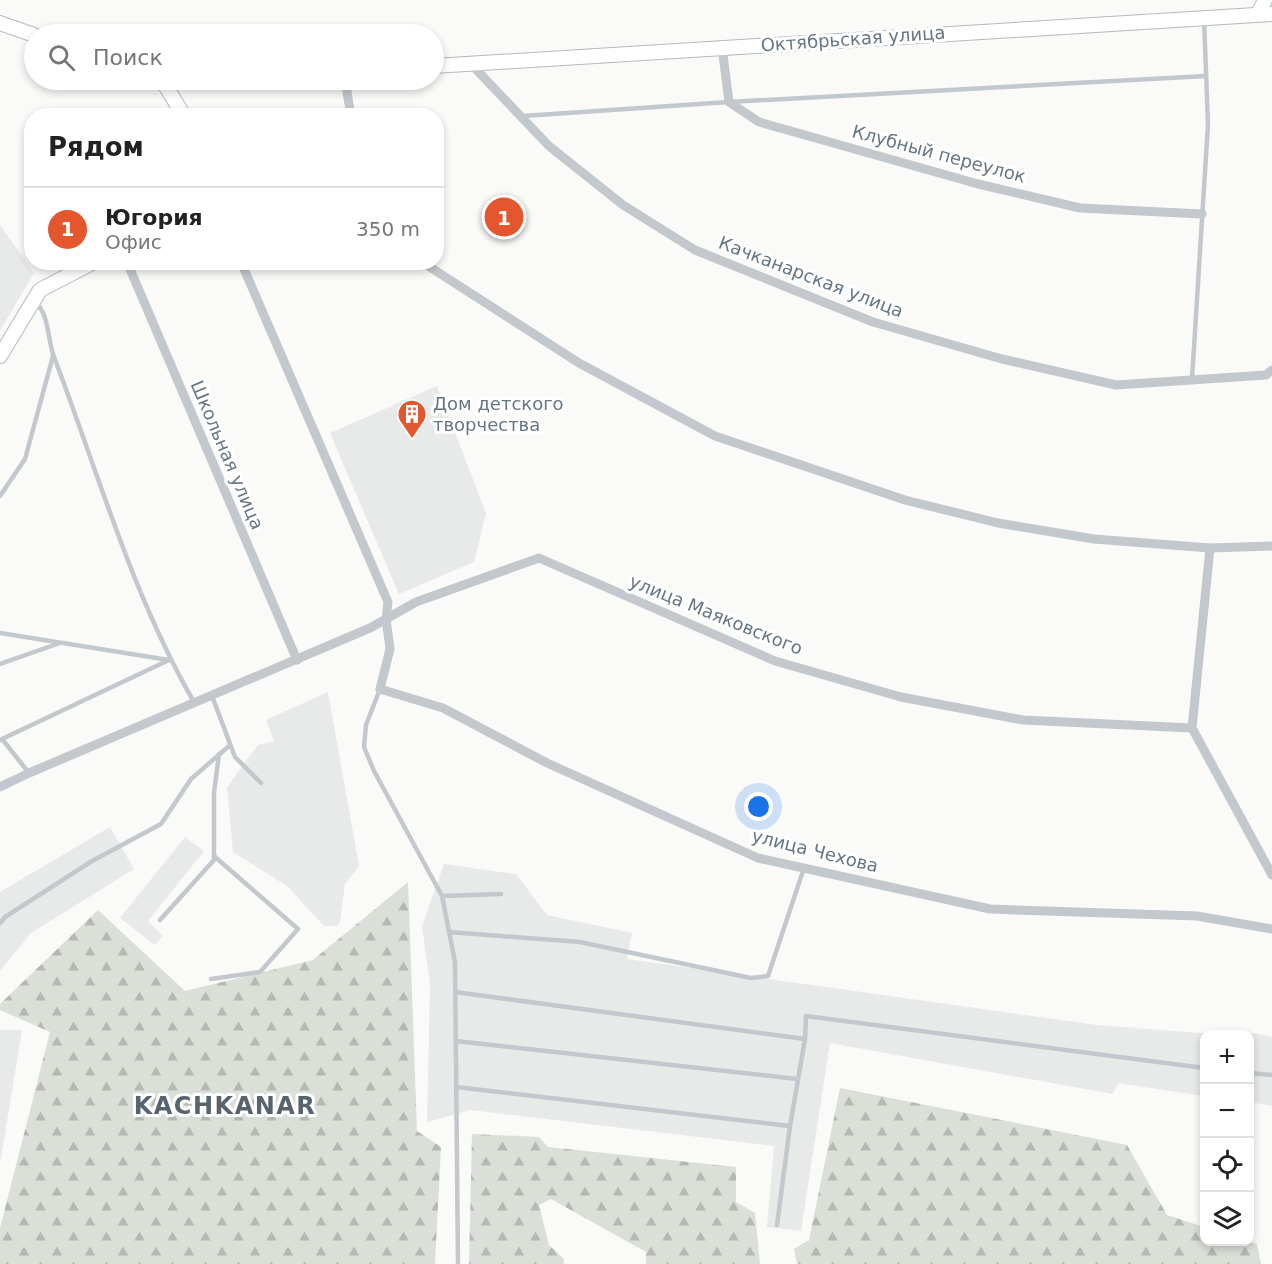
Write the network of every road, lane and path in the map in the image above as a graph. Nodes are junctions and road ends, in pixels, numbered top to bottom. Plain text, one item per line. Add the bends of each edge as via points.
1 (1265, 0) edge
2 (1265, 14) edge
3 (1204, 18) junction
4 (0, 23) edge
5 (24, 31) edge
6 (722, 47) junction
7 (470, 63) junction
8 (444, 65) edge
9 (1206, 76) junction
10 (168, 90) edge
11 (347, 90) edge
12 (729, 102) junction
13 (179, 108) edge
14 (350, 108) edge
15 (520, 116) junction
16 (1202, 214) junction
17 (79, 270) edge
18 (130, 270) edge
19 (245, 270) edge
20 (434, 270) edge
21 (32, 299) junction
22 (0, 356) edge
23 (53, 356) junction
24 (1270, 374) edge
25 (1192, 382) junction
26 (0, 496) edge
27 (1272, 546) edge
28 (1210, 548) junction
29 (386, 619) junction
30 (0, 633) edge
31 (62, 642) junction
32 (169, 660) junction
33 (297, 660) junction
34 (0, 664) edge
35 (380, 689) junction
36 (212, 696) junction
37 (195, 704) junction
38 (1192, 728) junction
39 (1, 739) edge
40 (229, 746) junction
41 (219, 754) junction
42 (29, 773) junction
43 (261, 783) dead end
44 (0, 788) edge
45 (214, 856) junction
46 (804, 868) junction
47 (1272, 875) edge
48 (501, 894) dead end
49 (442, 896) junction
50 (160, 920) dead end
51 (0, 922) edge
52 (1272, 929) edge
53 (449, 932) junction
54 (212, 980) dead end
55 (455, 992) junction
56 (805, 1039) junction
57 (456, 1041) junction
58 (1200, 1067) edge
59 (1254, 1073) edge
60 (1272, 1075) edge
61 (797, 1079) junction
62 (456, 1087) junction
63 (790, 1126) junction
64 (777, 1225) dead end
65 (458, 1264) edge

1 - 2 street
2 - 3 street, Октябрьская улица
3 - 6 street, Октябрьская улица
3 - 9 lane
4 - 5 street
6 - 7 street, Октябрьская улица
6 - 12 street
7 - 8 street, Октябрьская улица
7 - 15 street, Качканарская улица
9 - 12 lane
9 - 16 lane via 1208,123
10 - 13 street
11 - 14 street
12 - 15 lane
12 - 16 street, Клубный переулок via 759,122 990,186 1080,207
15 - 25 street, Качканарская улица via 549,146 623,205 695,250 873,322 1002,359 1116,385
16 - 25 lane
17 - 21 street via 40,290
18 - 33 street, Школьная улица
19 - 29 street via 388,602
20 - 28 street via 579,363 715,436 905,500 998,523 1094,539
21 - 22 street
21 - 23 lane via 42,308
23 - 26 lane via 25,459
23 - 32 lane
24 - 25 street, Качканарская улица
27 - 28 street
28 - 38 street
29 - 33 street, улица Маяковского
29 - 35 street via 390,650
29 - 38 street, улица Маяковского via 416,602 539,558 775,661 901,697 1023,720
30 - 31 lane
31 - 32 lane
31 - 34 lane
32 - 37 lane
32 - 39 lane
33 - 36 street, улица Маяковского
35 - 46 street, улица Чехова via 443,708 547,763 758,858
35 - 49 lane via 366,725 364,747
36 - 37 street, улица Маяковского
36 - 40 lane
37 - 42 street, улица Маяковского
38 - 47 street
39 - 42 lane
40 - 41 lane
40 - 43 lane
41 - 45 lane via 214,793
41 - 51 lane via 191,779 161,824 92,861
42 - 44 street, улица Маяковского
45 - 50 lane
45 - 54 lane via 298,930 260,972
46 - 52 street, улица Чехова via 990,909 1197,916
46 - 53 lane via 768,976 751,978 580,942
48 - 49 lane
49 - 53 lane
53 - 55 lane
55 - 56 lane
55 - 57 lane
56 - 58 lane via 806,1016
56 - 61 lane
57 - 61 lane
57 - 62 lane
59 - 60 lane
61 - 63 lane
62 - 63 lane
62 - 65 lane
63 - 64 lane

